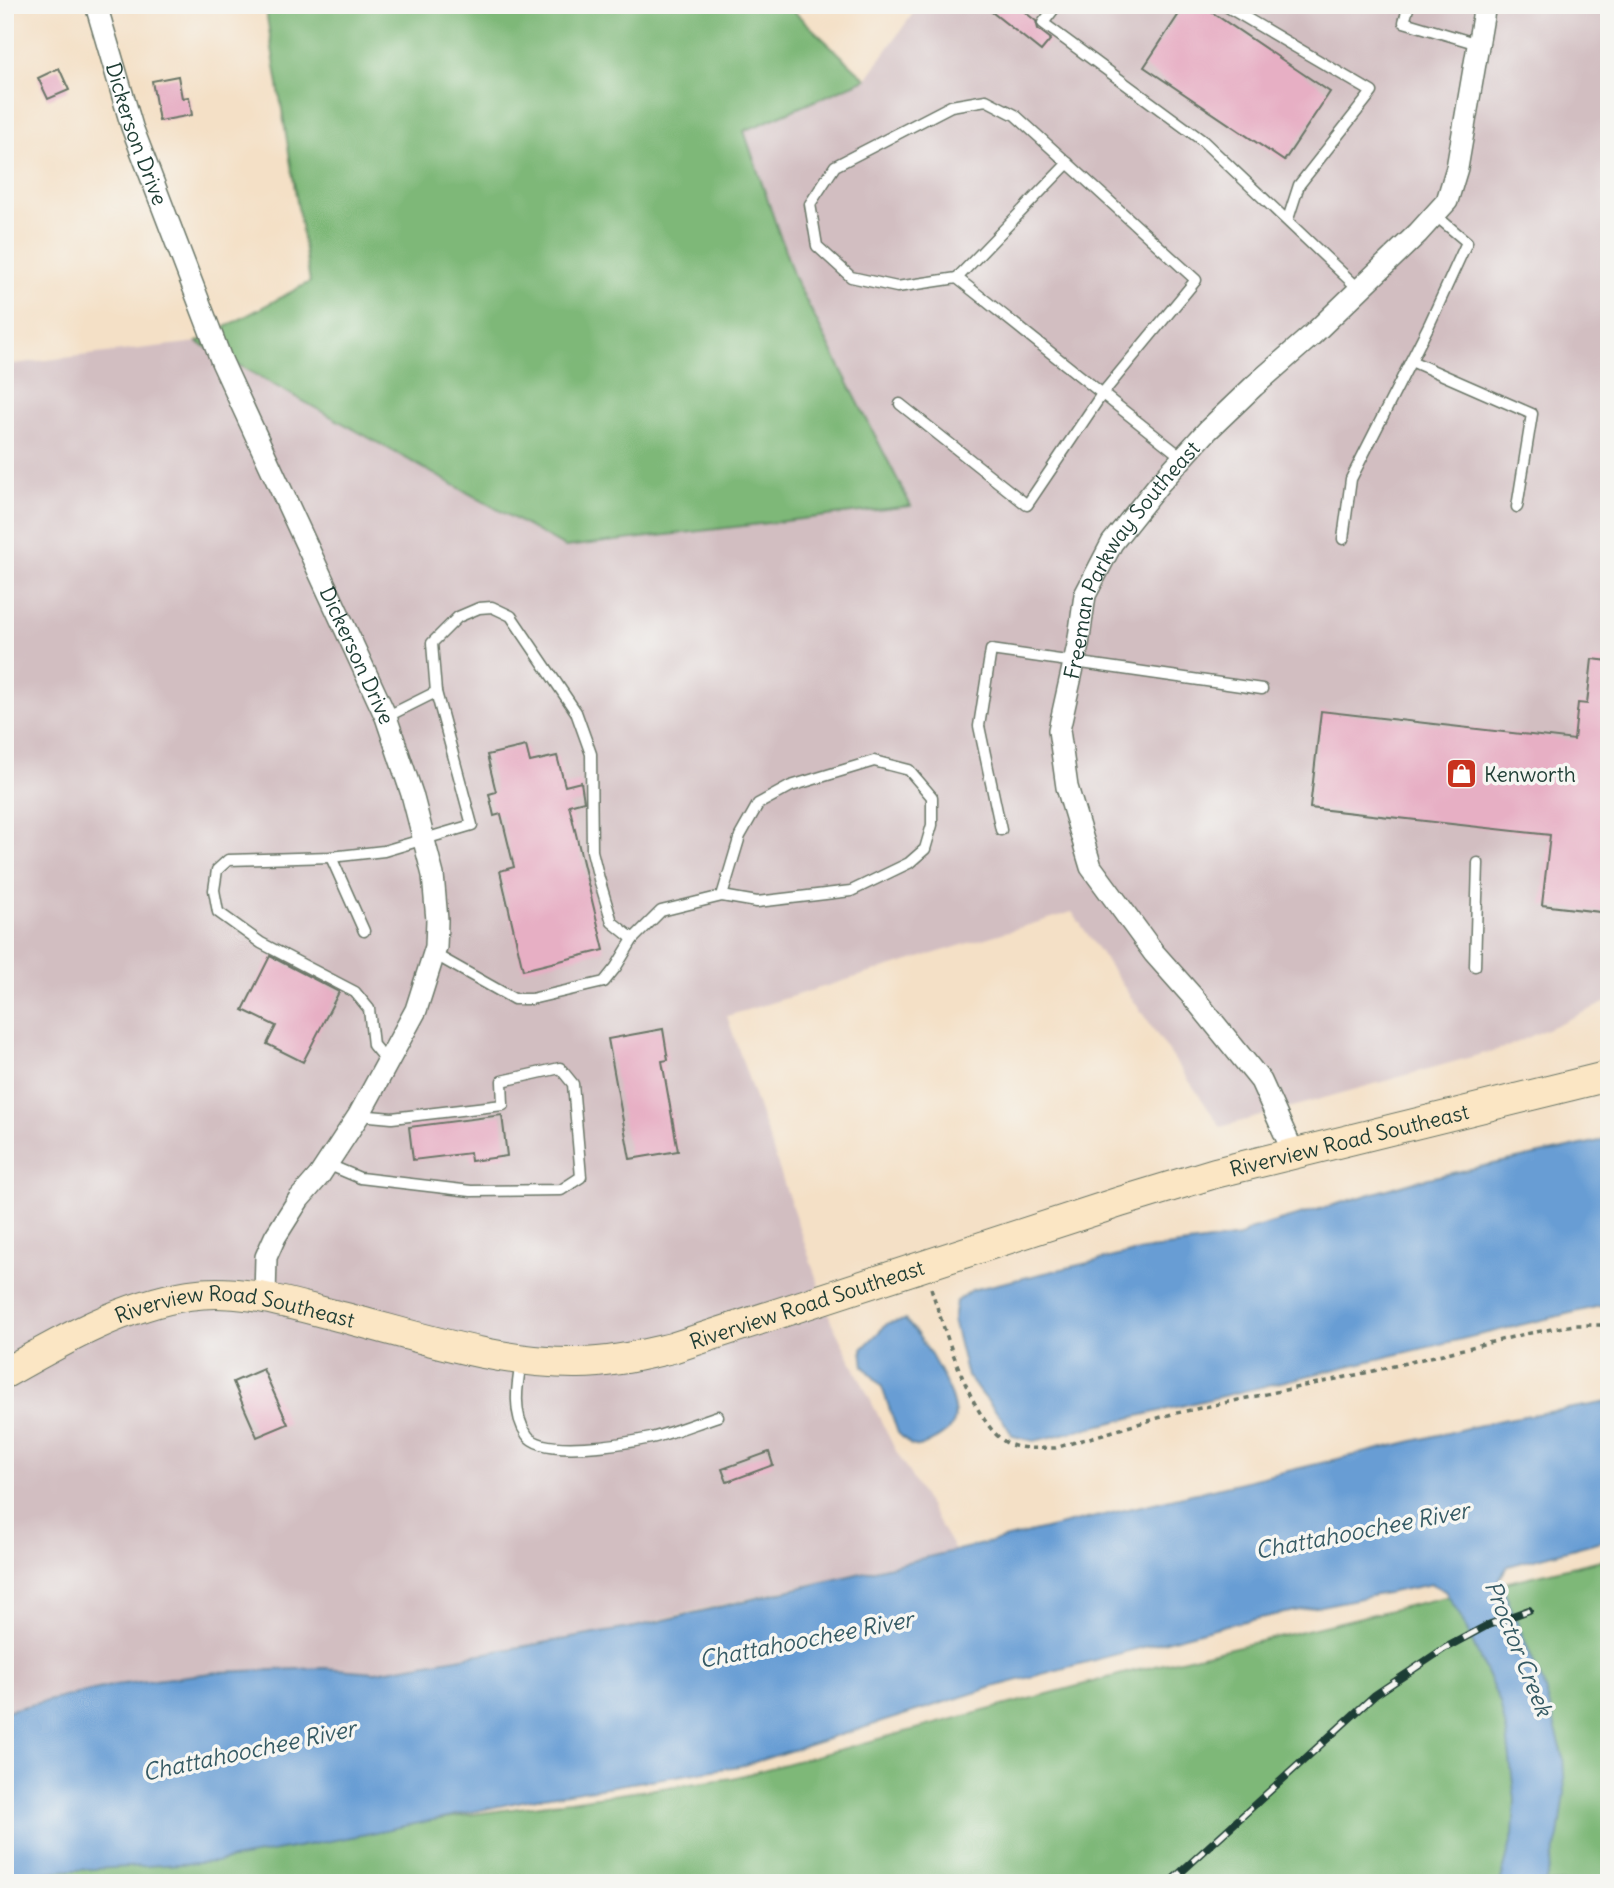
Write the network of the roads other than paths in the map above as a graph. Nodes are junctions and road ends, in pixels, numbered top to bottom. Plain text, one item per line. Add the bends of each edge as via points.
1 (96, 5) edge
2 (1057, 5) edge
3 (1224, 5) edge
4 (1409, 5) edge
5 (1485, 5) edge
6 (1478, 44) junction
7 (1068, 163) junction
8 (1435, 215) junction
9 (1288, 219) junction
10 (957, 278) junction
11 (1359, 289) junction
12 (1411, 361) junction
13 (1102, 394) junction
14 (900, 404) dead end
15 (1183, 458) junction
16 (1517, 507) dead end
17 (1343, 538) dead end
18 (1075, 661) junction
19 (1262, 689) dead end
20 (436, 692) junction
21 (386, 716) junction
22 (1001, 830) dead end
23 (424, 840) junction
24 (331, 857) junction
25 (1478, 863) dead end
26 (722, 895) junction
27 (364, 931) dead end
28 (633, 939) junction
29 (434, 954) junction
30 (1475, 966) dead end
31 (388, 1063) junction
32 (1609, 1076) edge
33 (359, 1115) junction
34 (1294, 1154) junction
35 (327, 1164) junction
36 (265, 1297) junction
37 (522, 1359) junction
38 (5, 1373) edge
39 (718, 1416) dead end

1 - 21 street, Dickerson Drive via 132,127 222,362
2 - 9 lane via 1043,23 1203,141
3 - 9 lane via 1372,92 1299,185
4 - 6 lane via 1404,22
5 - 6 street, Freeman Parkway Southeast
6 - 8 street, Freeman Parkway Southeast via 1457,168 1447,201
7 - 10 lane
7 - 10 lane via 1015,115 986,100 951,106 835,166 810,204 817,246 851,277 897,287
7 - 13 lane via 1196,280
8 - 11 street, Freeman Parkway Southeast
8 - 12 lane via 1467,242
9 - 11 lane
10 - 13 lane
11 - 15 street, Freeman Parkway Southeast
12 - 16 lane via 1532,414
12 - 17 lane via 1351,479
13 - 14 lane via 1027,505
13 - 15 lane
15 - 18 street, Freeman Parkway Southeast via 1112,543 1085,595
18 - 19 lane
18 - 22 lane via 991,650 979,726
18 - 34 street, Freeman Parkway Southeast via 1059,730 1067,787 1091,867 1154,953 1261,1081
20 - 21 lane
20 - 23 lane via 472,825
20 - 28 lane via 432,643 449,625 479,608 492,607 511,616 576,712 591,754 592,851 599,879 612,922
21 - 23 street, Dickerson Drive
23 - 24 lane via 384,851
23 - 29 street, Dickerson Drive via 437,920
24 - 27 lane
24 - 31 lane via 228,860 217,870 218,912 261,943 355,992 369,1009 373,1045
25 - 30 lane
26 - 26 lane via 757,902 851,891 909,863 925,849 932,825 932,797 909,770 874,761 791,786 758,804 740,835
26 - 28 lane via 661,911
28 - 29 lane via 604,982 531,999 514,999
29 - 31 street, Dickerson Drive via 416,1010
31 - 33 street, Dickerson Drive
32 - 34 street, Riverview Road Southeast
33 - 35 street, Dickerson Drive
33 - 35 lane via 392,1118 503,1105 502,1081 560,1068 572,1084 581,1177 561,1190 471,1191 360,1178
34 - 37 street, Riverview Road Southeast via 1158,1190 671,1348 627,1359 580,1363
35 - 36 street, Dickerson Drive via 275,1237 267,1257
36 - 37 street, Riverview Road Southeast
36 - 38 street, Riverview Road Southeast via 227,1292 154,1303 97,1324
37 - 39 lane via 516,1389 520,1419 527,1437 542,1445 582,1447 652,1437

